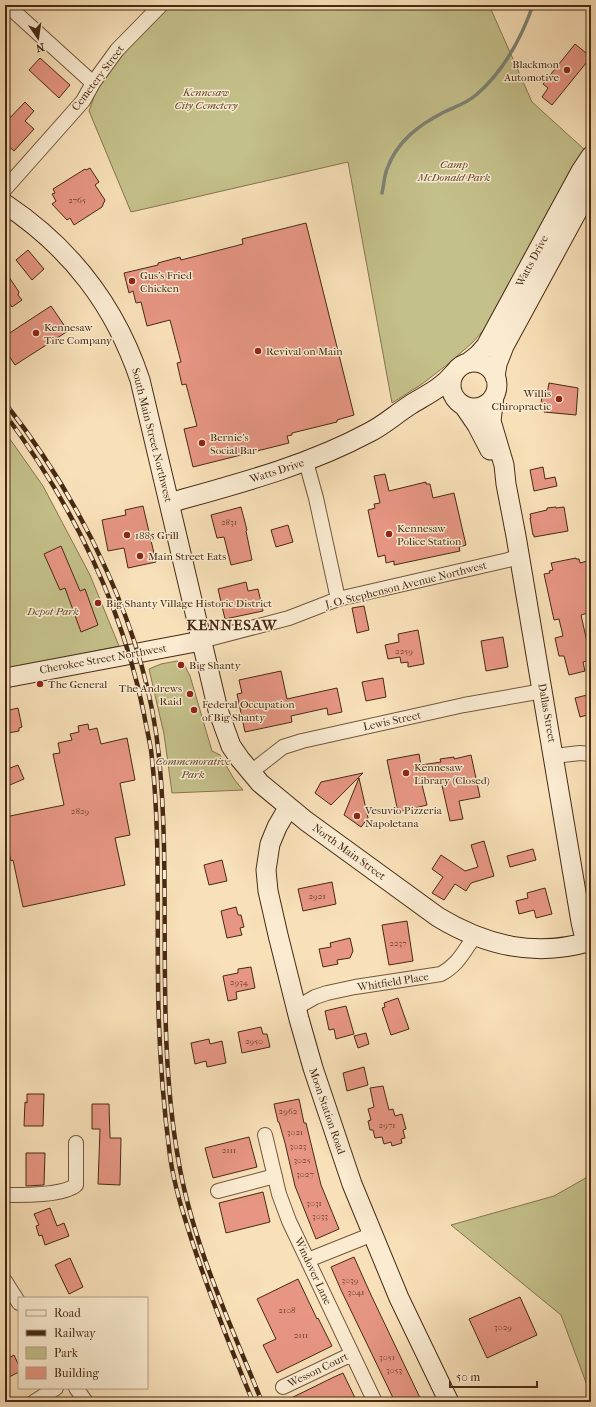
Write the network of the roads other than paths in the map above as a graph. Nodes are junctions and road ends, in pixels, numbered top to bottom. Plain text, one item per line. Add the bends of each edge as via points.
1 (7, 5) edge
2 (161, 5) edge
3 (92, 83) junction
4 (591, 156) edge
5 (591, 186) edge
6 (5, 189) edge
7 (5, 204) edge
8 (461, 368) junction
9 (495, 377) junction
10 (494, 396) junction
11 (462, 405) junction
12 (380, 426) junction
13 (306, 462) junction
14 (506, 484) junction
15 (169, 503) junction
16 (519, 556) junction
17 (338, 599) junction
18 (200, 641) junction
19 (5, 678) edge
20 (543, 691) junction
21 (591, 754) edge
22 (554, 756) junction
23 (251, 772) junction
24 (288, 808) junction
25 (475, 936) junction
26 (589, 942) edge
27 (296, 1008) junction
28 (265, 1135) dead end
29 (76, 1144) dead end
30 (275, 1176) junction
31 (218, 1191) dead end
32 (5, 1195) edge
33 (373, 1234) junction
34 (308, 1260) junction
35 (5, 1281) edge
36 (18, 1301) edge
37 (352, 1354) junction
38 (283, 1387) dead end
39 (54, 1389) edge
40 (77, 1389) edge
41 (34, 1402) edge
42 (86, 1402) edge
43 (375, 1402) edge
44 (449, 1402) edge

1 - 3 street
2 - 3 street, Cemetery Street via 117,50
3 - 6 street, Cemetery Street via 83,101
4 - 8 main road, Watts Drive via 486,346
5 - 9 main road, Watts Drive via 504,346
7 - 15 main road, South Main Street Northwest via 37,226 68,256 87,278 114,319 126,342 140,380
8 - 9 main road via 475,362 487,367
8 - 11 main road via 451,386 452,393
8 - 12 main road, Watts Drive via 439,388
9 - 10 main road
10 - 11 main road via 490,402 478,408
10 - 14 main road, Dallas Street via 491,421 504,465
11 - 12 main road, Watts Drive via 434,405
11 - 14 main road, Dallas Street via 486,441
12 - 13 main road, Watts Drive
13 - 15 main road, Watts Drive
13 - 17 street
14 - 16 main road, Dallas Street
15 - 18 main road, South Main Street Northwest
16 - 17 street, J. O. Stephenson Avenue Northwest
16 - 20 main road, Dallas Street
17 - 18 street, J. O. Stephenson Avenue Northwest via 289,618
18 - 19 main road, Cherokee Street Northwest
18 - 23 main road, North Main Street via 223,726 231,746
20 - 22 main road, Dallas Street
20 - 23 street, Lewis Street via 464,705 302,741 283,747
21 - 22 street
22 - 26 main road, Dallas Street via 579,910
23 - 24 main road, North Main Street
24 - 25 main road, North Main Street via 438,917
24 - 27 main road, Moon Station Road via 270,844 266,870 268,891
25 - 26 main road, North Main Street via 512,947 540,950
25 - 27 street, Whitfield Place via 461,958 441,974 327,993 316,996
27 - 33 main road, Moon Station Road via 312,1068 352,1184
28 - 30 street, Windover Lane
29 - 32 street via 76,1185 70,1190 35,1195
30 - 31 street
30 - 34 street, Windover Lane via 279,1194
33 - 34 street
33 - 44 main road, Moon Station Road via 399,1298
34 - 37 street, Windover Lane
35 - 36 street
37 - 38 street, Wesson Court
37 - 43 street, Windover Lane
39 - 41 street
40 - 42 street

